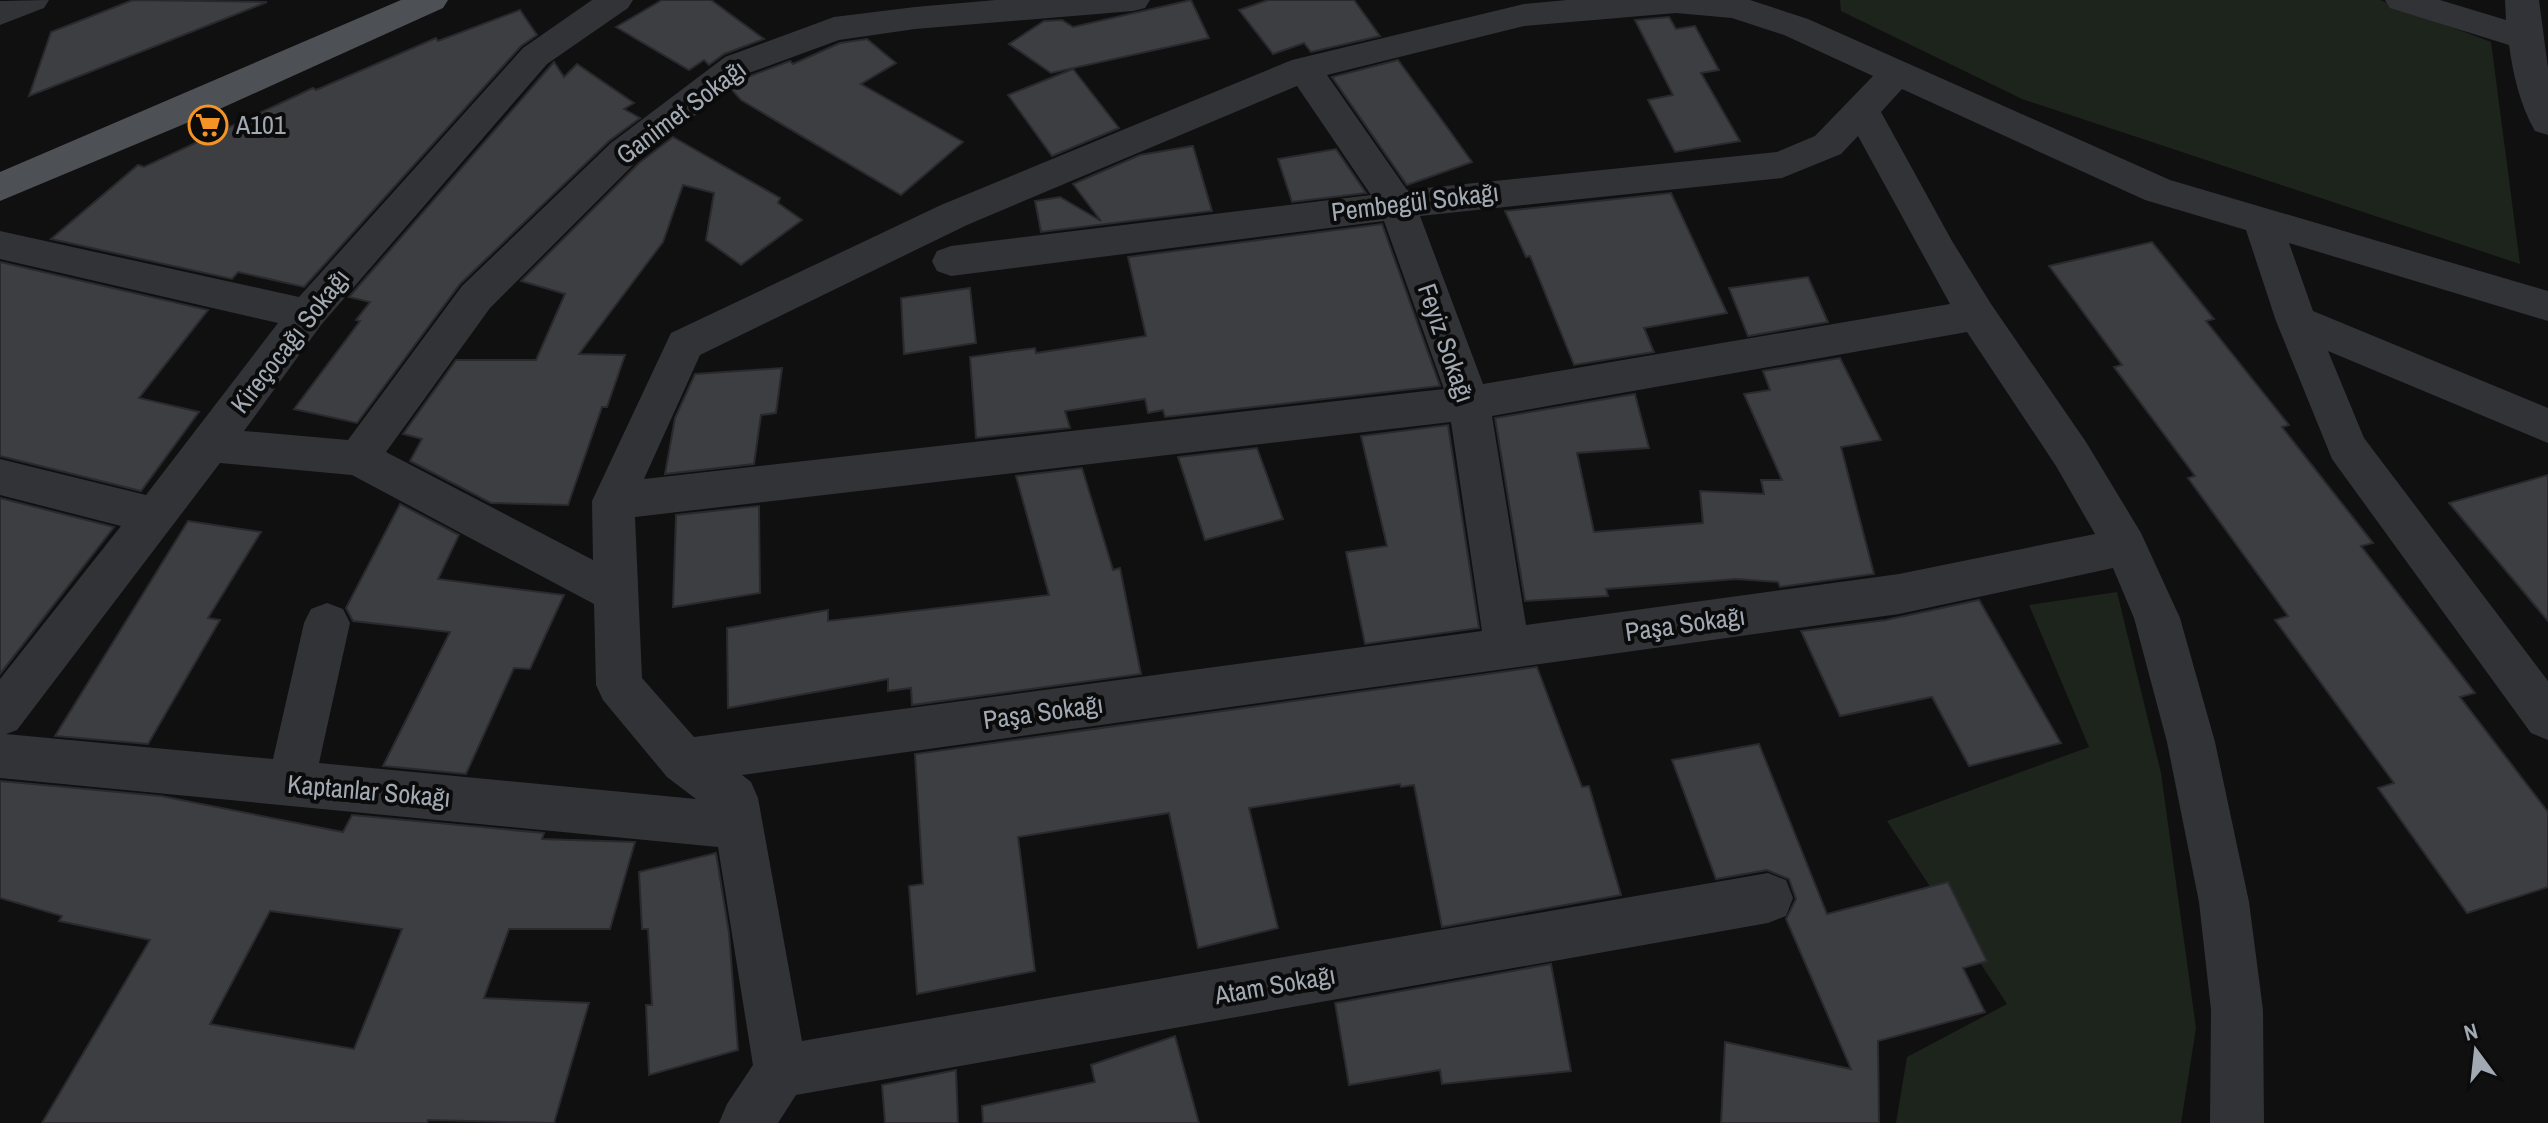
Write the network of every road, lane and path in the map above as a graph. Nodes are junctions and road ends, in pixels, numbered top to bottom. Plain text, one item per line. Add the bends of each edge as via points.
1 (32, 0) edge
2 (431, 0) edge
3 (616, 0) edge
4 (1133, 0) edge
5 (2402, 0) edge
6 (2522, 0) edge
7 (1672, 1) edge
8 (0, 14) edge
9 (2523, 37) junction
10 (1304, 69) junction
11 (1897, 72) junction
12 (1862, 110) junction
13 (2548, 122) edge
14 (0, 187) edge
15 (1397, 204) junction
16 (2262, 221) junction
17 (0, 245) edge
18 (951, 261) dead end
19 (2548, 306) edge
20 (307, 314) junction
21 (1977, 315) junction
22 (2296, 321) junction
23 (1469, 403) junction
24 (2548, 426) edge
25 (210, 445) junction
26 (358, 458) junction
27 (0, 477) edge
28 (613, 501) junction
29 (155, 516) junction
30 (2126, 546) junction
31 (616, 594) junction
32 (327, 623) dead end
33 (1507, 648) junction
34 (0, 715) edge
35 (2548, 718) edge
36 (0, 756) edge
37 (684, 761) junction
38 (291, 784) junction
39 (739, 826) junction
40 (1768, 898) dead end
41 (781, 1071) junction
42 (746, 1123) edge
43 (2237, 1123) edge

1 - 8 street
2 - 14 main road
3 - 20 street, Kireçocağı Sokağı via 535,56
4 - 26 street, Ganimet Sokağı via 834,29 737,65 624,152 476,297
5 - 9 street
6 - 9 street
7 - 10 street via 1524,15
7 - 11 street via 1735,7 1796,27
9 - 13 street via 2531,80
10 - 15 street, Feyiz Sokağı
10 - 28 street via 954,215 685,344
11 - 12 street
11 - 16 street via 2158,190
12 - 15 street, Pembegül Sokağı via 1828,145 1782,165
12 - 21 street
15 - 18 street, Pembegül Sokağı
15 - 23 street, Feyiz Sokağı
16 - 19 street
16 - 22 street
17 - 20 street
20 - 25 street, Kireçocağı Sokağı
21 - 23 street
21 - 30 street
22 - 24 street
22 - 35 street via 2347,447
23 - 28 street
23 - 33 street, Feyiz Sokağı
25 - 26 street
25 - 29 street, Kireçocağı Sokağı
26 - 31 street
27 - 29 street
28 - 31 street
29 - 34 street, Kireçocağı Sokağı
30 - 33 street, Paşa Sokağı via 1899,594
30 - 43 street via 2157,618 2184,715 2224,902 2237,1010
31 - 37 street via 619,685
32 - 38 street
33 - 37 street, Paşa Sokağı
36 - 38 street, Kaptanlar Sokağı
37 - 39 street via 734,798
38 - 39 street, Kaptanlar Sokağı
39 - 41 street
40 - 41 street, Atam Sokağı
41 - 42 street

